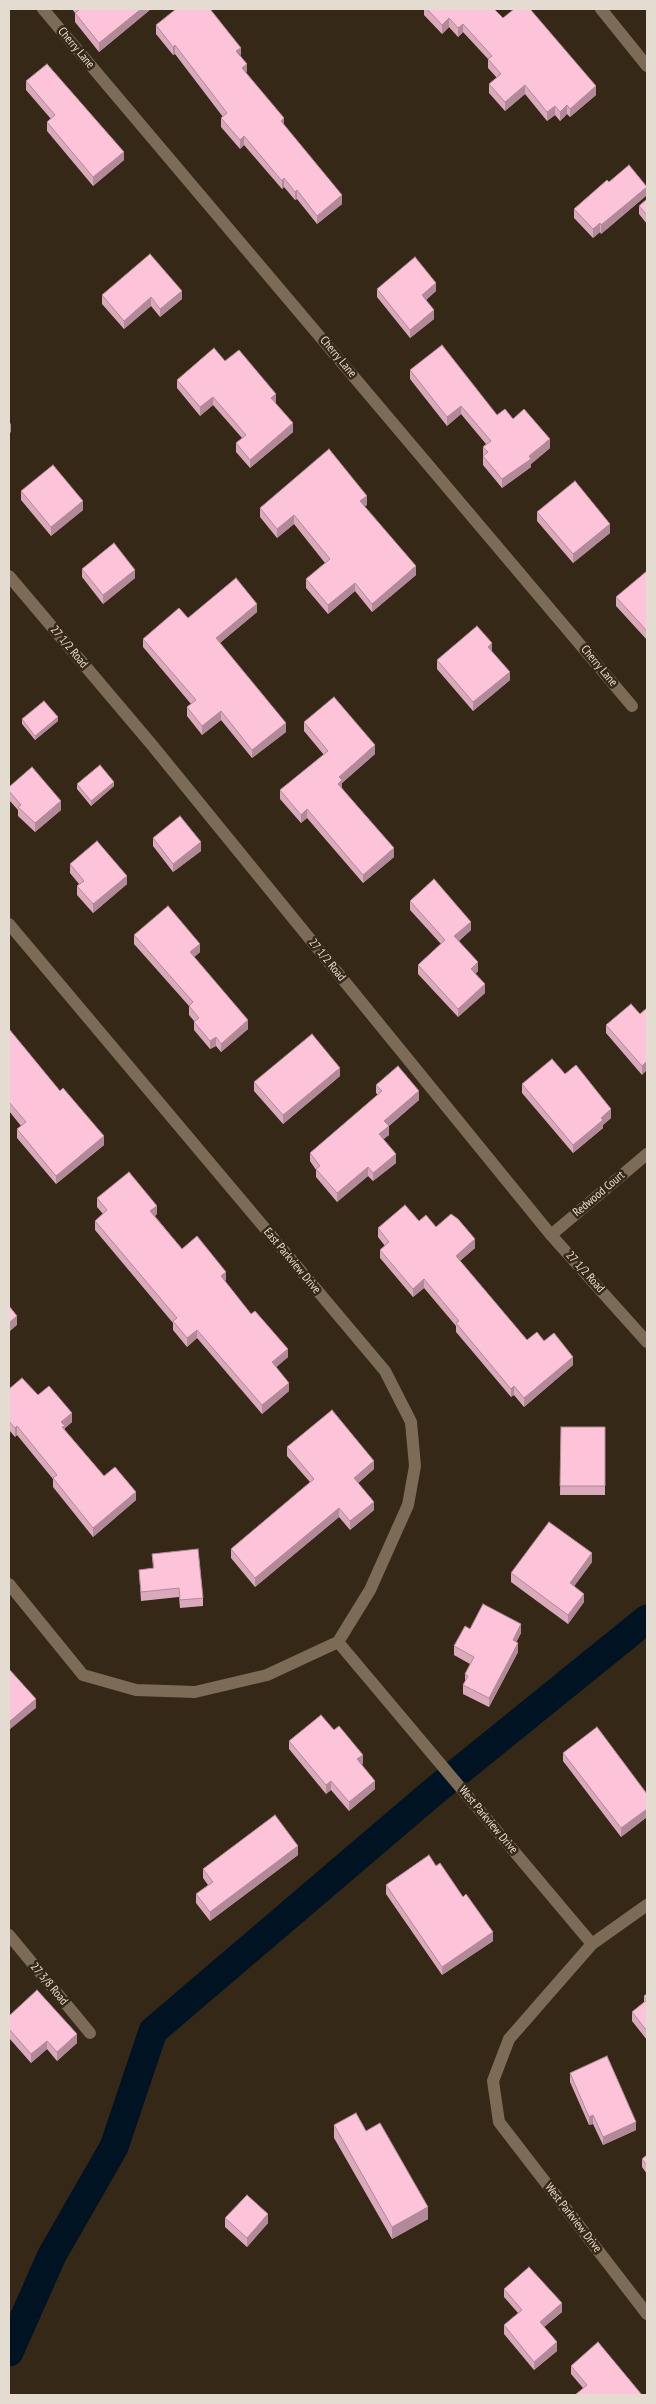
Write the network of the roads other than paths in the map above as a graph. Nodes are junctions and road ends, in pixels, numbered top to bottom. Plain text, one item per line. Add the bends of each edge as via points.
1 (43, 9) edge
2 (601, 9) edge
3 (647, 66) edge
4 (9, 576) edge
5 (632, 706) dead end
6 (9, 924) edge
7 (647, 1154) edge
8 (552, 1235) junction
9 (647, 1342) edge
10 (9, 1584) edge
11 (338, 1642) junction
12 (647, 1905) edge
13 (9, 1935) edge
14 (592, 1944) junction
15 (90, 2033) dead end
16 (647, 2314) edge

1 - 5 street, Cherry Lane
2 - 3 street
4 - 8 street, 27 1/2 Road via 152,744
6 - 11 street, East Parkview Drive via 385,1371 411,1422 415,1466 408,1505 370,1590
7 - 8 street, Redwood Court
8 - 9 street, 27 1/2 Road
10 - 11 street via 83,1675 136,1690 204,1690 267,1675
11 - 14 street, West Parkview Drive
12 - 14 street
13 - 15 street, 27 3/8 Road
14 - 16 street, West Parkview Drive via 509,2039 493,2080 499,2122

